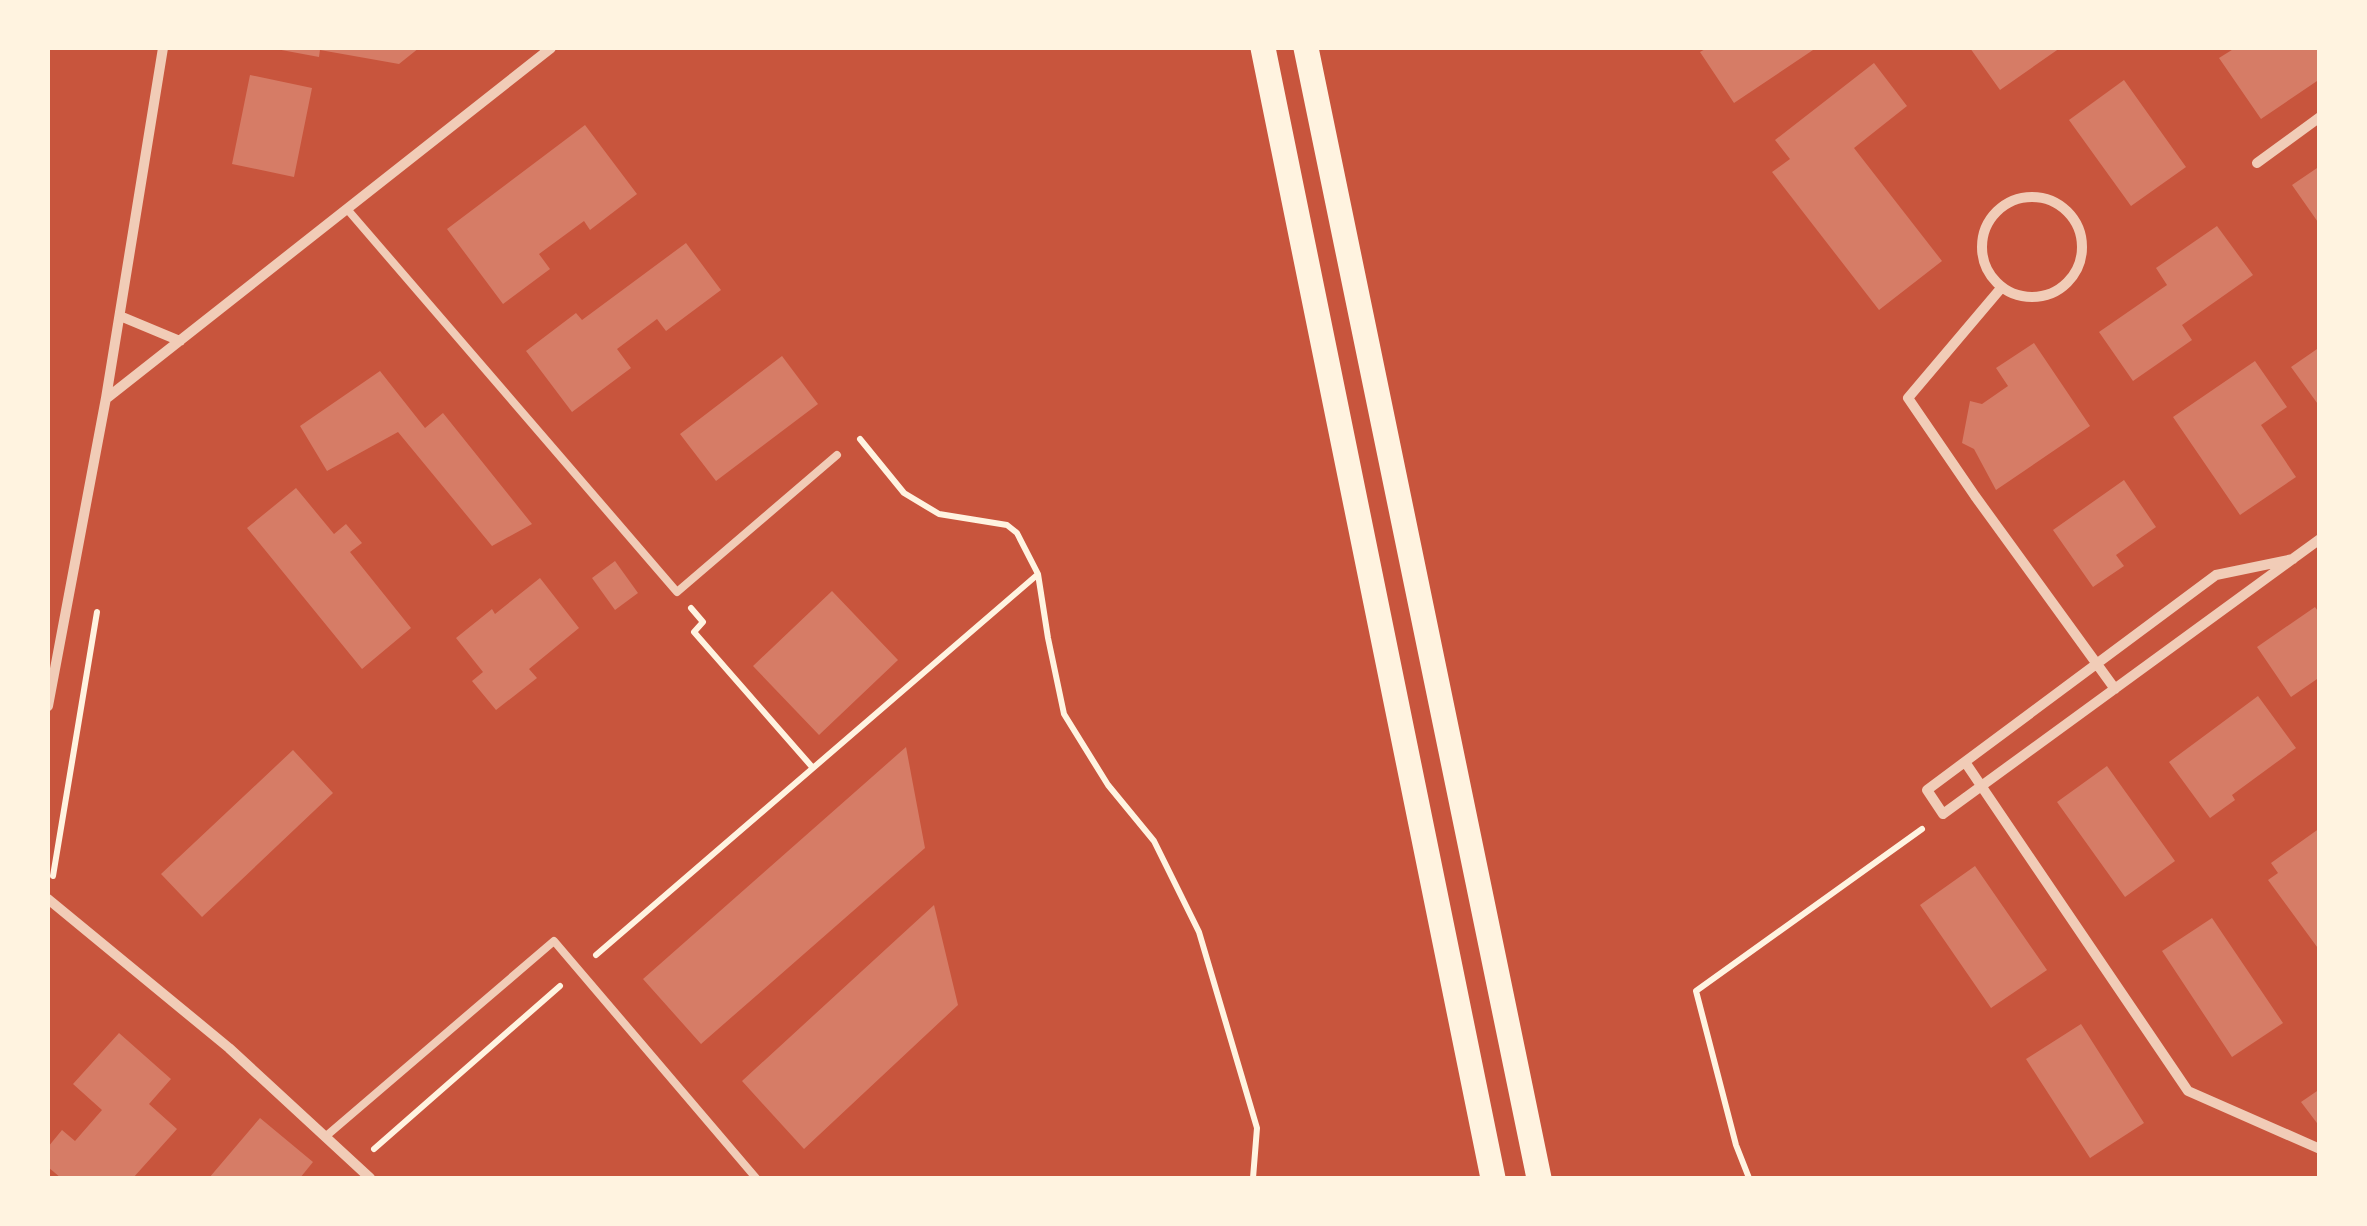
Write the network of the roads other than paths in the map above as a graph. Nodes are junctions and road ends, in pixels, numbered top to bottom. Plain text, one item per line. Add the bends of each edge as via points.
1 (163, 48) edge
2 (551, 48) edge
3 (1263, 48) edge
4 (1306, 48) edge
5 (2320, 117) edge
6 (2256, 162) dead end
7 (347, 209) junction
8 (2002, 287) junction
9 (120, 316) junction
10 (180, 341) junction
11 (106, 398) junction
12 (837, 455) road end
13 (2320, 539) edge
14 (2293, 559) junction
15 (2097, 664) junction
16 (2116, 689) junction
17 (48, 706) edge
18 (1965, 762) junction
19 (1983, 785) junction
20 (49, 900) edge
21 (325, 1137) junction
22 (2320, 1149) edge
23 (370, 1178) edge
24 (756, 1178) edge
25 (1493, 1178) edge
26 (1539, 1178) edge

1 - 9 street
2 - 7 street
3 - 25 main road
4 - 26 main road
5 - 6 street
7 - 10 street
7 - 12 lane via 677,592
8 - 8 street via 2032,297 2062,288 2073,276 2080,262 2079,230 2059,204 2026,197 1996,212 1982,242 1990,274
8 - 15 street via 1908,398
9 - 10 street
9 - 11 street
10 - 11 street
11 - 17 street
13 - 14 street
14 - 15 street via 2216,575
14 - 16 street
15 - 16 street
15 - 18 street
16 - 19 street
18 - 19 street
18 - 19 street via 1927,790 1943,814
19 - 22 street via 2188,1091
20 - 21 street
21 - 23 street
21 - 24 lane via 554,941

